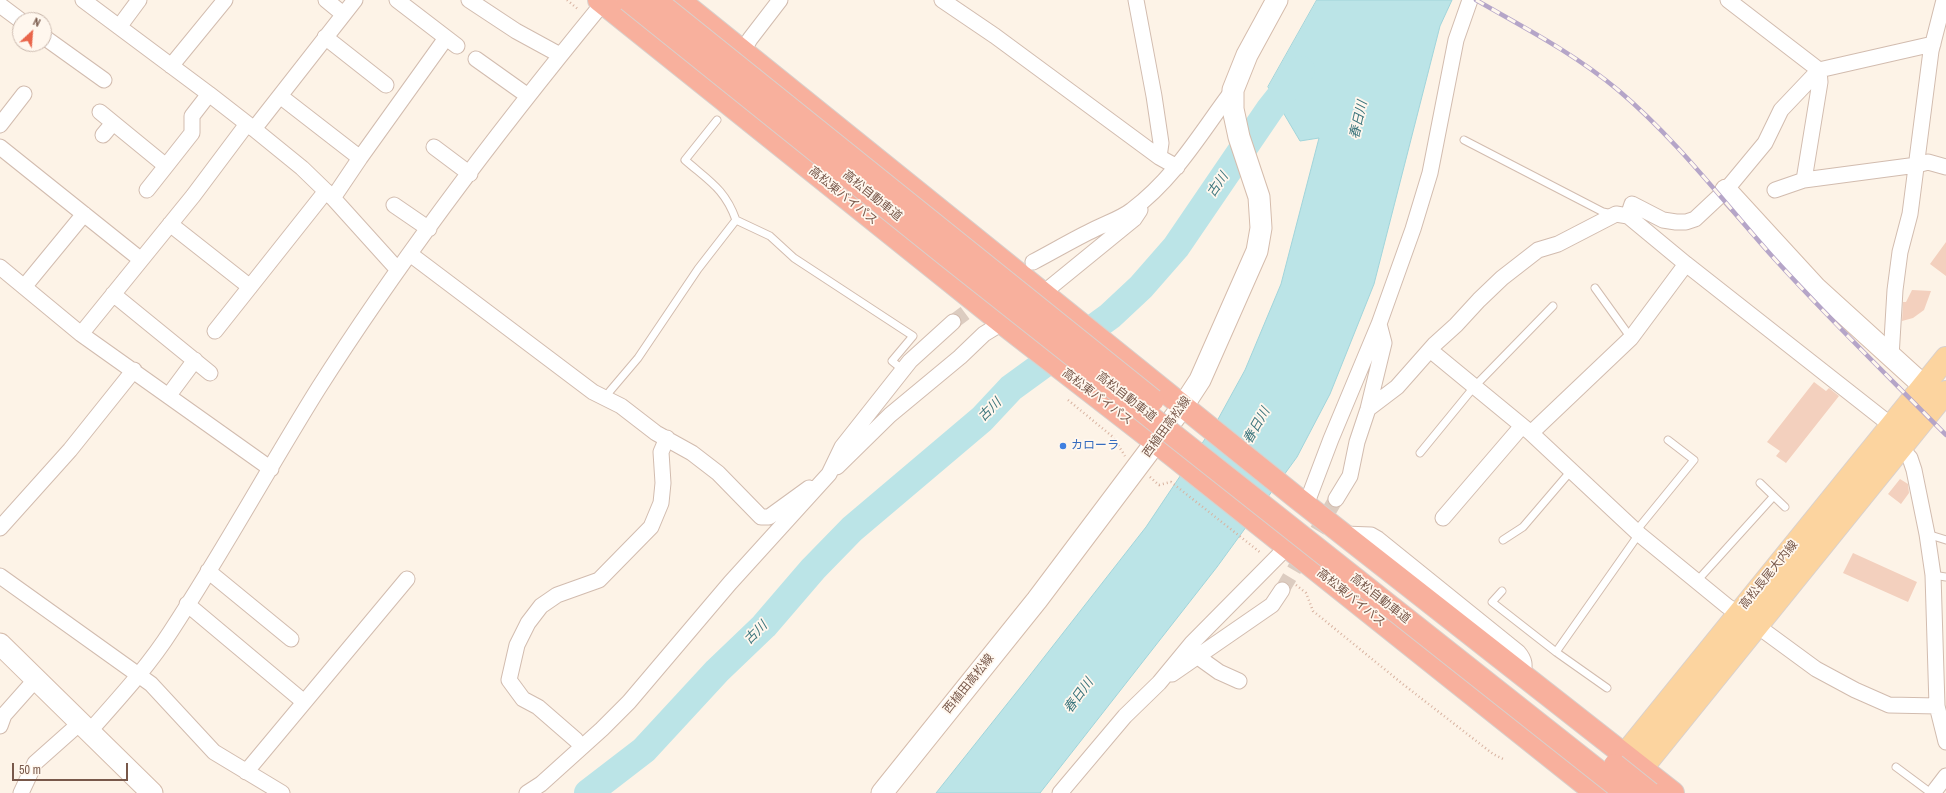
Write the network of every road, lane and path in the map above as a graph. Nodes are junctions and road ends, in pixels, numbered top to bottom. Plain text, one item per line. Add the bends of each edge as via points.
1 (84, 0) edge
2 (140, 0) edge
3 (225, 0) edge
4 (326, 0) edge
5 (355, 0) edge
6 (397, 0) edge
7 (469, 0) edge
8 (628, 0) edge
9 (655, 0) edge
10 (679, 0) edge
11 (780, 0) edge
12 (942, 0) edge
13 (1136, 0) edge
14 (1470, 0) edge
15 (1728, 0) edge
16 (1944, 0) edge
17 (1274, 1) edge
18 (601, 2) edge
19 (0, 5) edge
20 (12, 14) edge
21 (343, 14) junction
22 (119, 26) junction
23 (325, 37) junction
24 (52, 43) edge
25 (1933, 44) junction
26 (743, 51) junction
27 (560, 55) junction
28 (476, 59) dead end
29 (171, 66) junction
30 (1819, 70) junction
31 (104, 80) dead end
32 (386, 85) dead end
33 (24, 94) dead end
34 (209, 94) junction
35 (280, 96) junction
36 (528, 96) junction
37 (1233, 99) junction
38 (100, 112) dead end
39 (717, 120) dead end
40 (0, 125) edge
41 (251, 126) junction
42 (1464, 140) dead end
43 (0, 146) edge
44 (434, 147) dead end
45 (1159, 157) junction
46 (360, 158) junction
47 (1917, 165) junction
48 (166, 166) junction
49 (1177, 167) junction
50 (1946, 167) edge
51 (470, 174) junction
52 (1804, 180) junction
53 (1163, 184) junction
54 (147, 190) dead end
55 (1726, 190) junction
56 (1775, 190) dead end
57 (330, 195) junction
58 (394, 205) dead end
59 (84, 214) junction
60 (1622, 215) junction
61 (736, 220) junction
62 (170, 224) junction
63 (429, 229) junction
64 (410, 254) junction
65 (140, 259) junction
66 (1033, 262) dead end
67 (1686, 264) junction
68 (0, 267) edge
69 (398, 270) junction
70 (24, 287) junction
71 (250, 287) junction
72 (1595, 288) dead end
73 (113, 294) junction
74 (1046, 297) junction
75 (1554, 306) dead end
76 (953, 322) tunnel mouth
77 (1379, 324) junction
78 (1006, 327) junction
79 (215, 331) dead end
80 (81, 334) junction
81 (1631, 338) junction
82 (1430, 350) junction
83 (1891, 357) junction
84 (1946, 358) edge
85 (195, 360) junction
86 (134, 370) junction
87 (903, 370) junction
88 (210, 373) dead end
89 (1474, 387) junction
90 (1069, 388) junction
91 (169, 395) junction
92 (1939, 396) edge
93 (606, 397) junction
94 (1368, 409) junction
95 (1190, 412) junction
96 (1892, 426) junction
97 (1526, 430) junction
98 (667, 438) junction
99 (1668, 440) dead end
100 (1900, 447) junction
101 (1164, 448) junction
102 (1420, 453) dead end
103 (1138, 466) junction
104 (271, 469) junction
105 (1570, 472) junction
106 (829, 474) junction
107 (1760, 483) dead end
108 (817, 489) junction
109 (1774, 497) junction
110 (1336, 499) tunnel mouth
111 (1302, 502) junction
112 (1785, 507) dead end
113 (1443, 518) dead end
114 (1, 524) edge
115 (1637, 532) junction
116 (1927, 534) junction
117 (1503, 540) dead end
118 (1946, 540) edge
119 (1280, 541) junction
120 (1272, 562) junction
121 (208, 571) junction
122 (0, 576) edge
123 (1939, 576) edge
124 (407, 578) dead end
125 (1697, 581) junction
126 (1288, 587) joint
127 (1502, 590) dead end
128 (187, 604) junction
129 (1738, 613) junction
130 (1756, 624) junction
131 (291, 639) dead end
132 (0, 644) edge
133 (1556, 652) junction
134 (1198, 657) junction
135 (138, 676) junction
136 (36, 679) junction
137 (1239, 681) dead end
138 (1159, 683) junction
139 (1607, 688) dead end
140 (304, 702) junction
141 (1937, 706) junction
142 (620, 711) junction
143 (0, 726) edge
144 (85, 727) junction
145 (576, 740) junction
146 (1946, 742) edge
147 (1624, 755) junction
148 (1505, 760) dead end
149 (1557, 762) junction
150 (1896, 767) dead end
151 (1641, 768) junction
152 (246, 772) junction
153 (1946, 776) edge
154 (21, 793) edge
155 (152, 793) edge
156 (282, 793) edge
157 (522, 793) edge
158 (527, 793) edge
159 (882, 793) edge
160 (1060, 793) edge
161 (1571, 793) edge
162 (1595, 793) edge
163 (1622, 793) edge
164 (1626, 793) edge
165 (1650, 793) edge
166 (1673, 793) edge
167 (1932, 793) edge

1 - 22 street
2 - 22 street
3 - 29 street
4 - 21 street
5 - 21 street
6 - 46 street via 452,42
7 - 27 street via 516,31
8 - 164 highway, 高松自動車道, bridge
9 - 165 highway, 高松自動車道, bridge via 1339,550
10 - 26 highway
11 - 26 street
12 - 45 street
13 - 45 street via 1154,96 1161,144
14 - 77 street via 1456,40 1430,173
15 - 30 street
16 - 25 street
17 - 37 main road via 1247,55
18 - 27 street
18 - 78 highway, 高松東バイパス
19 - 20 street
21 - 23 street
22 - 29 street
23 - 32 street
23 - 35 street
24 - 31 street
25 - 30 street
25 - 47 street
26 - 74 highway
27 - 36 street
28 - 36 street
29 - 34 street
30 - 52 street via 1820,82
30 - 55 street via 1781,110 1765,143
33 - 40 street
34 - 41 street
34 - 48 street via 192,116 192,133
35 - 41 street
35 - 46 street
36 - 51 street
37 - 49 street via 1208,123 1194,147
37 - 95 main road, 西植田高松線 via 1239,137 1259,197 1261,228 1257,251 1200,380
38 - 48 street via 108,129
39 - 61 lane via 685,160 722,192 730,203
41 - 57 street
41 - 62 street
42 - 60 lane via 1603,212
43 - 59 street
44 - 51 street
45 - 49 street
46 - 57 street
47 - 50 street via 1928,162
47 - 52 street
47 - 83 street via 1894,290
48 - 54 street
49 - 53 street
51 - 63 street
52 - 56 street
53 - 66 street via 1131,211
53 - 74 street via 1134,218
55 - 60 street via 1695,218 1686,222 1663,220 1632,204
55 - 83 main road via 1816,288
57 - 69 street
57 - 71 street
58 - 63 street
59 - 65 street
59 - 70 street
60 - 67 street
60 - 82 street via 1558,244 1538,250 1478,300
61 - 87 lane via 770,236 794,258 913,336 892,361
61 - 93 lane via 698,269 638,358
62 - 65 street
62 - 71 street
63 - 64 street
64 - 69 street
64 - 93 street via 593,392
65 - 73 street
67 - 81 street
67 - 96 street
68 - 70 street
69 - 104 street via 318,390
70 - 80 street
71 - 79 street
72 - 81 lane
73 - 80 street
73 - 85 street
74 - 95 highway
75 - 89 lane
76 - 87 street
77 - 94 street via 1384,344
77 - 111 street
78 - 90 highway, 高松東バイパス
78 - 106 street via 984,334 890,414
80 - 86 street
81 - 97 street
82 - 89 street
82 - 94 street via 1397,387
83 - 92 main road
84 - 92 main road, 高松長尾大内線
85 - 88 street
85 - 91 street
86 - 91 street
86 - 114 street via 70,450
87 - 106 street via 842,447
89 - 97 street
89 - 102 lane
90 - 101 highway, 高松東バイパス
90 - 103 path via 1113,437 1124,454
91 - 104 street
92 - 96 main road, 高松長尾大内線
92 - 100 main road, 高松長尾大内線
93 - 98 street
94 - 110 street via 1357,442 1350,476
95 - 101 main road, 西植田高松線
95 - 111 highway
96 - 129 main road, 高松長尾大内線
97 - 105 street
97 - 113 street
98 - 108 street via 692,452 718,473 761,517 769,518 811,486
98 - 145 street via 661,452 661,502 651,527 599,580 557,595 541,606 528,623 517,645 509,680 523,699 538,707
99 - 115 lane via 1694,460
100 - 116 street via 1912,464
100 - 130 main road, 高松長尾大内線
101 - 103 main road, 西植田高松線
101 - 119 highway, 高松東バイパス
103 - 120 path via 1159,485 1171,482
103 - 159 main road, 西植田高松線 via 1037,600
104 - 121 street
105 - 115 street
105 - 117 lane via 1523,526
106 - 108 street
107 - 109 lane
108 - 142 street via 730,583
109 - 112 lane
109 - 125 lane
111 - 147 highway
115 - 125 street
115 - 133 lane
116 - 118 lane
116 - 123 street
119 - 120 street
119 - 149 highway, 高松東バイパス
120 - 138 street via 1192,642
121 - 128 street
121 - 131 street
122 - 135 street
123 - 141 street
124 - 140 street
125 - 129 street
126 - 134 street via 1272,605
126 - 148 path via 1306,593 1313,611 1404,685 1493,754
127 - 133 lane via 1492,602
128 - 135 street via 171,632
128 - 140 street
129 - 130 street
129 - 147 main road, 高松長尾大内線
130 - 141 street via 1816,669 1855,690 1889,705
130 - 151 main road, 高松長尾大内線
132 - 136 main road
133 - 139 lane
134 - 137 street via 1219,672
134 - 138 street
135 - 144 street
135 - 152 street via 150,684 214,752
136 - 143 street via 4,715
136 - 144 main road
138 - 160 street via 1125,716
140 - 152 street
141 - 146 street
142 - 145 street via 607,717
142 - 158 street via 541,784
144 - 154 street via 35,763
144 - 155 main road
145 - 157 street
147 - 151 highway
147 - 162 main road, 高松長尾大内線
149 - 161 highway
149 - 162 highway, 高松東バイパス
150 - 167 lane
151 - 163 main road, 高松長尾大内線
151 - 166 highway
152 - 156 street
153 - 167 street

